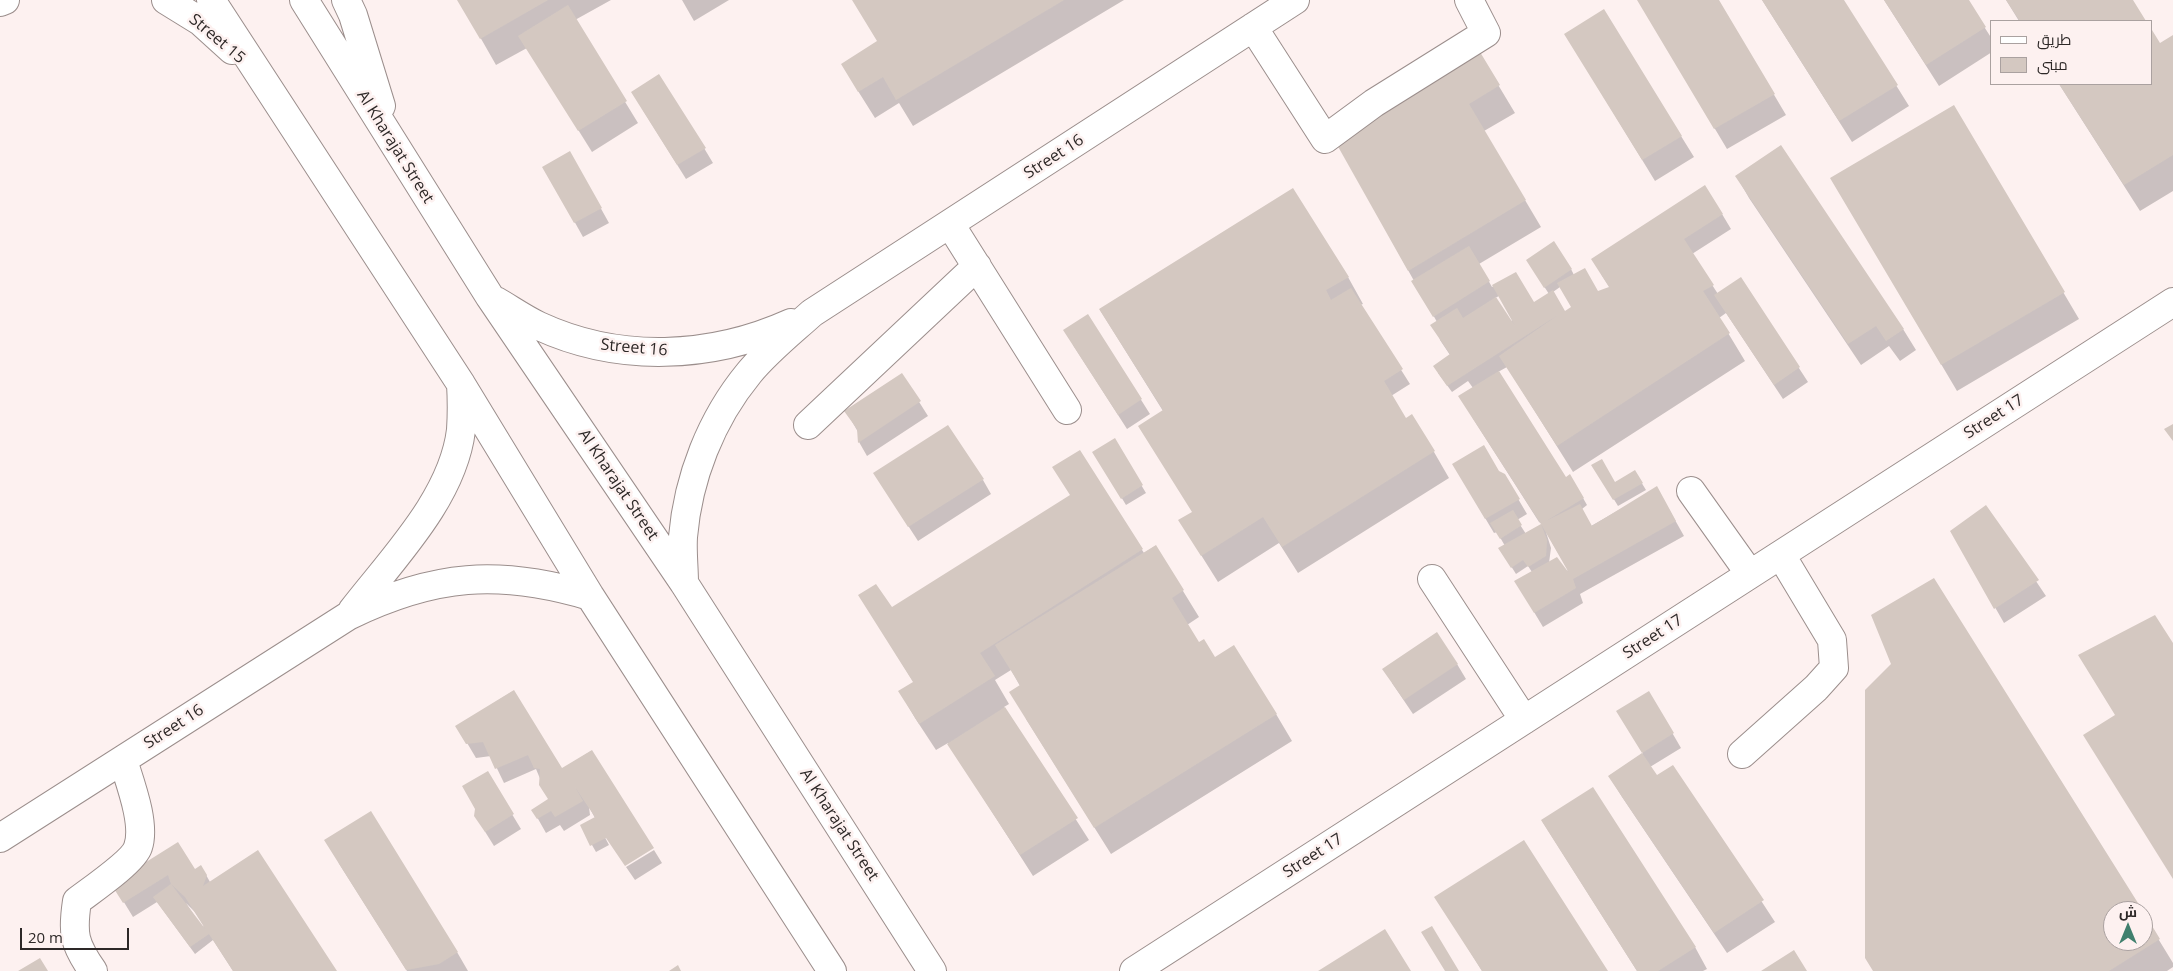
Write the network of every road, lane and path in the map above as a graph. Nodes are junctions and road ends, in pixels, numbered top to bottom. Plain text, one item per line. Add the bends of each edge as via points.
1 (5, 0) edge
2 (166, 0) edge
3 (211, 0) edge
4 (304, 0) edge
5 (346, 0) edge
6 (1295, 0) edge
7 (1469, 0) edge
8 (0, 2) edge
9 (1253, 27) junction
10 (266, 82) junction
11 (392, 143) junction
12 (950, 224) junction
13 (977, 266) junction
14 (490, 298) junction
15 (2173, 302) edge
16 (812, 313) junction
17 (461, 384) junction
18 (1067, 410) dead end
19 (808, 425) dead end
20 (1691, 490) dead end
21 (1781, 555) junction
22 (1750, 574) junction
23 (1432, 579) dead end
24 (684, 583) junction
25 (590, 596) junction
26 (348, 616) junction
27 (1524, 720) junction
28 (1742, 754) dead end
29 (123, 760) junction
30 (0, 838) edge
31 (93, 971) edge
32 (832, 971) edge
33 (932, 971) edge
34 (1134, 971) edge

1 - 8 street
2 - 10 street, Street 15 via 200,21
3 - 10 street
4 - 11 street, Al Kharajat Street
5 - 11 street
6 - 9 street, Street 16
7 - 9 street via 1486,33 1374,103 1325,139
9 - 12 street, Street 16
10 - 17 street
11 - 14 street, Al Kharajat Street
12 - 13 street
12 - 16 street, Street 16
13 - 18 street
13 - 19 street
14 - 16 street, Street 16 via 539,326 593,344 649,352 715,348 761,336
14 - 24 street, Al Kharajat Street
15 - 21 street, Street 17
16 - 24 street, Street 16 via 749,373 722,410 703,450 690,493 683,538
17 - 25 street
17 - 26 street, Street 16 via 461,432 447,478 407,542
20 - 22 street
21 - 22 street, Street 17
21 - 28 street via 1832,640 1834,668
22 - 27 street, Street 17
23 - 27 street
24 - 33 street, Al Kharajat Street
25 - 26 street, Street 16 via 547,584 485,578 449,581 414,589 380,600
25 - 32 street
26 - 29 street, Street 16
27 - 34 street, Street 17
29 - 30 street, Street 16
29 - 31 street via 140,817 138,848 77,901 73,926 80,952

